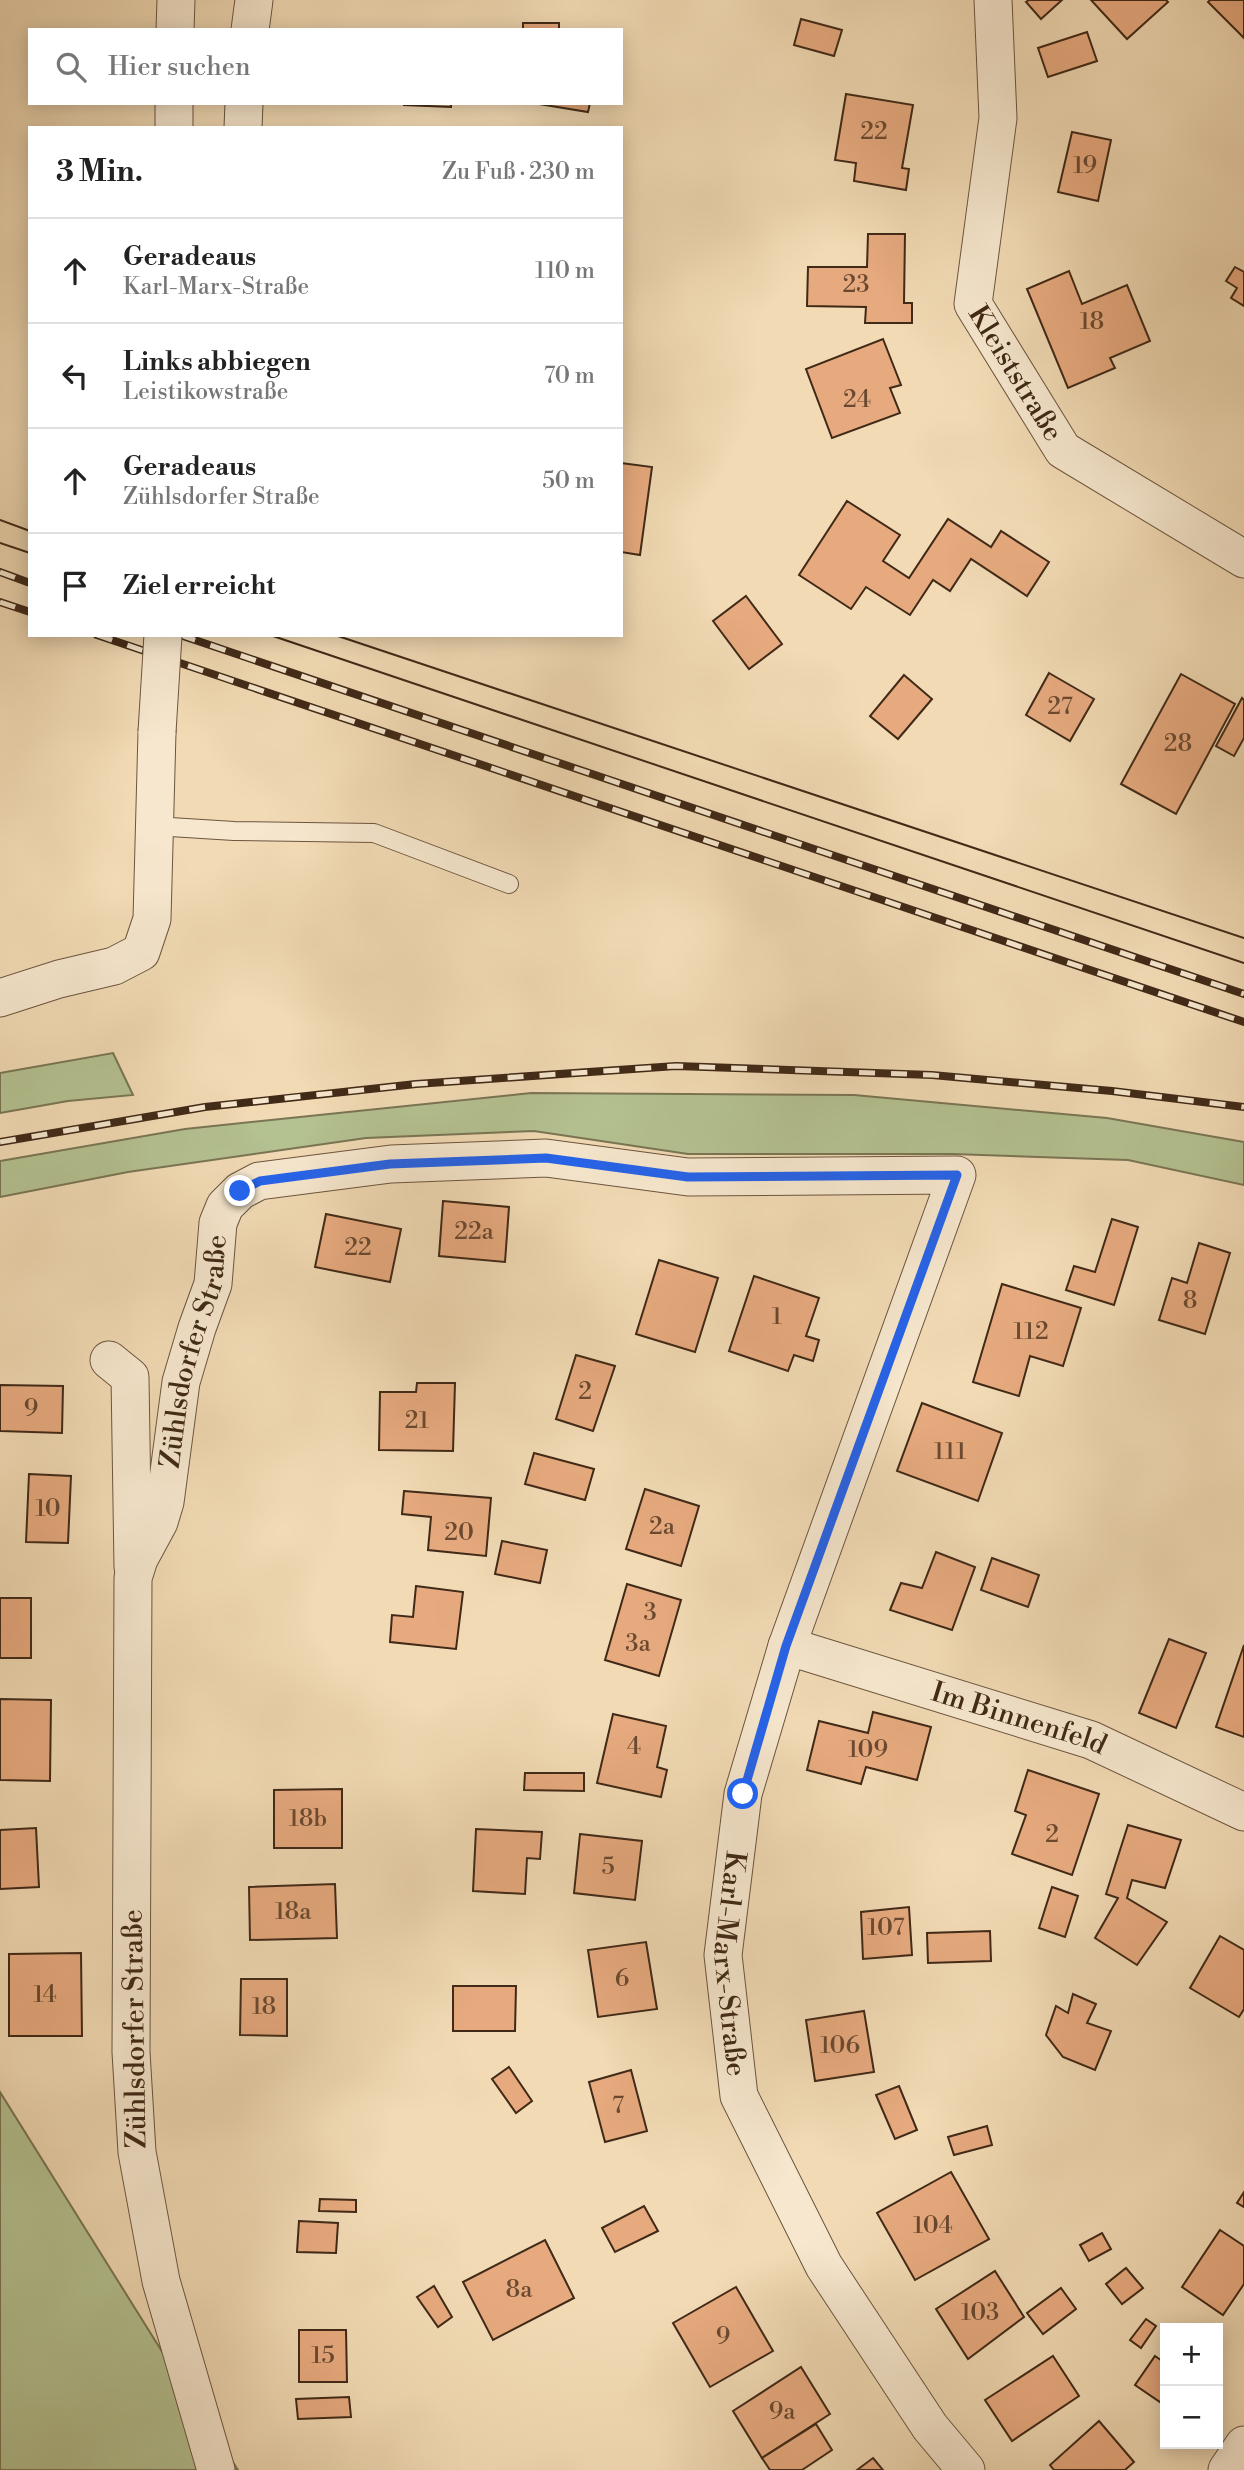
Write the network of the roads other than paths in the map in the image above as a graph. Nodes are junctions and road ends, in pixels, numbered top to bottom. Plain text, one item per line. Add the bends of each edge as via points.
1 (176, 0) edge
2 (254, 0) edge
3 (993, 0) edge
4 (175, 28) edge
5 (250, 28) edge
6 (174, 105) edge
7 (244, 105) edge
8 (174, 126) edge
9 (243, 126) edge
10 (1244, 559) edge
11 (163, 637) edge
12 (154, 826) junction
13 (509, 884) dead end
14 (0, 998) edge
15 (957, 1175) joint
16 (109, 1360) dead end
17 (133, 1578) junction
18 (786, 1646) junction
19 (1244, 1812) edge
20 (1244, 2445) edge
21 (216, 2470) edge
22 (966, 2470) edge
23 (1227, 2470) edge

1 - 4 street
2 - 5 street
3 - 10 street, Kleiststraße via 998,118 974,304 1063,450
6 - 8 street
7 - 9 street
11 - 12 street, bridge
12 - 13 lane via 374,833
12 - 14 street via 152,919 141,952 114,966
15 - 17 street, Zühlsdorfer Straße via 688,1177 555,1159 390,1164 260,1181 240,1191 225,1206 218,1223 213,1284 181,1382 166,1502
15 - 18 street, Karl-Marx-Straße
16 - 17 street, Zühlsdorfer Straße via 130,1377
17 - 21 street, Zühlsdorfer Straße via 131,2052 137,2152 161,2280
18 - 19 street, Im Binnenfeld via 1091,1740
18 - 22 street, Karl-Marx-Straße via 743,1794 723,1955 739,2096 824,2266 930,2427
20 - 23 street

